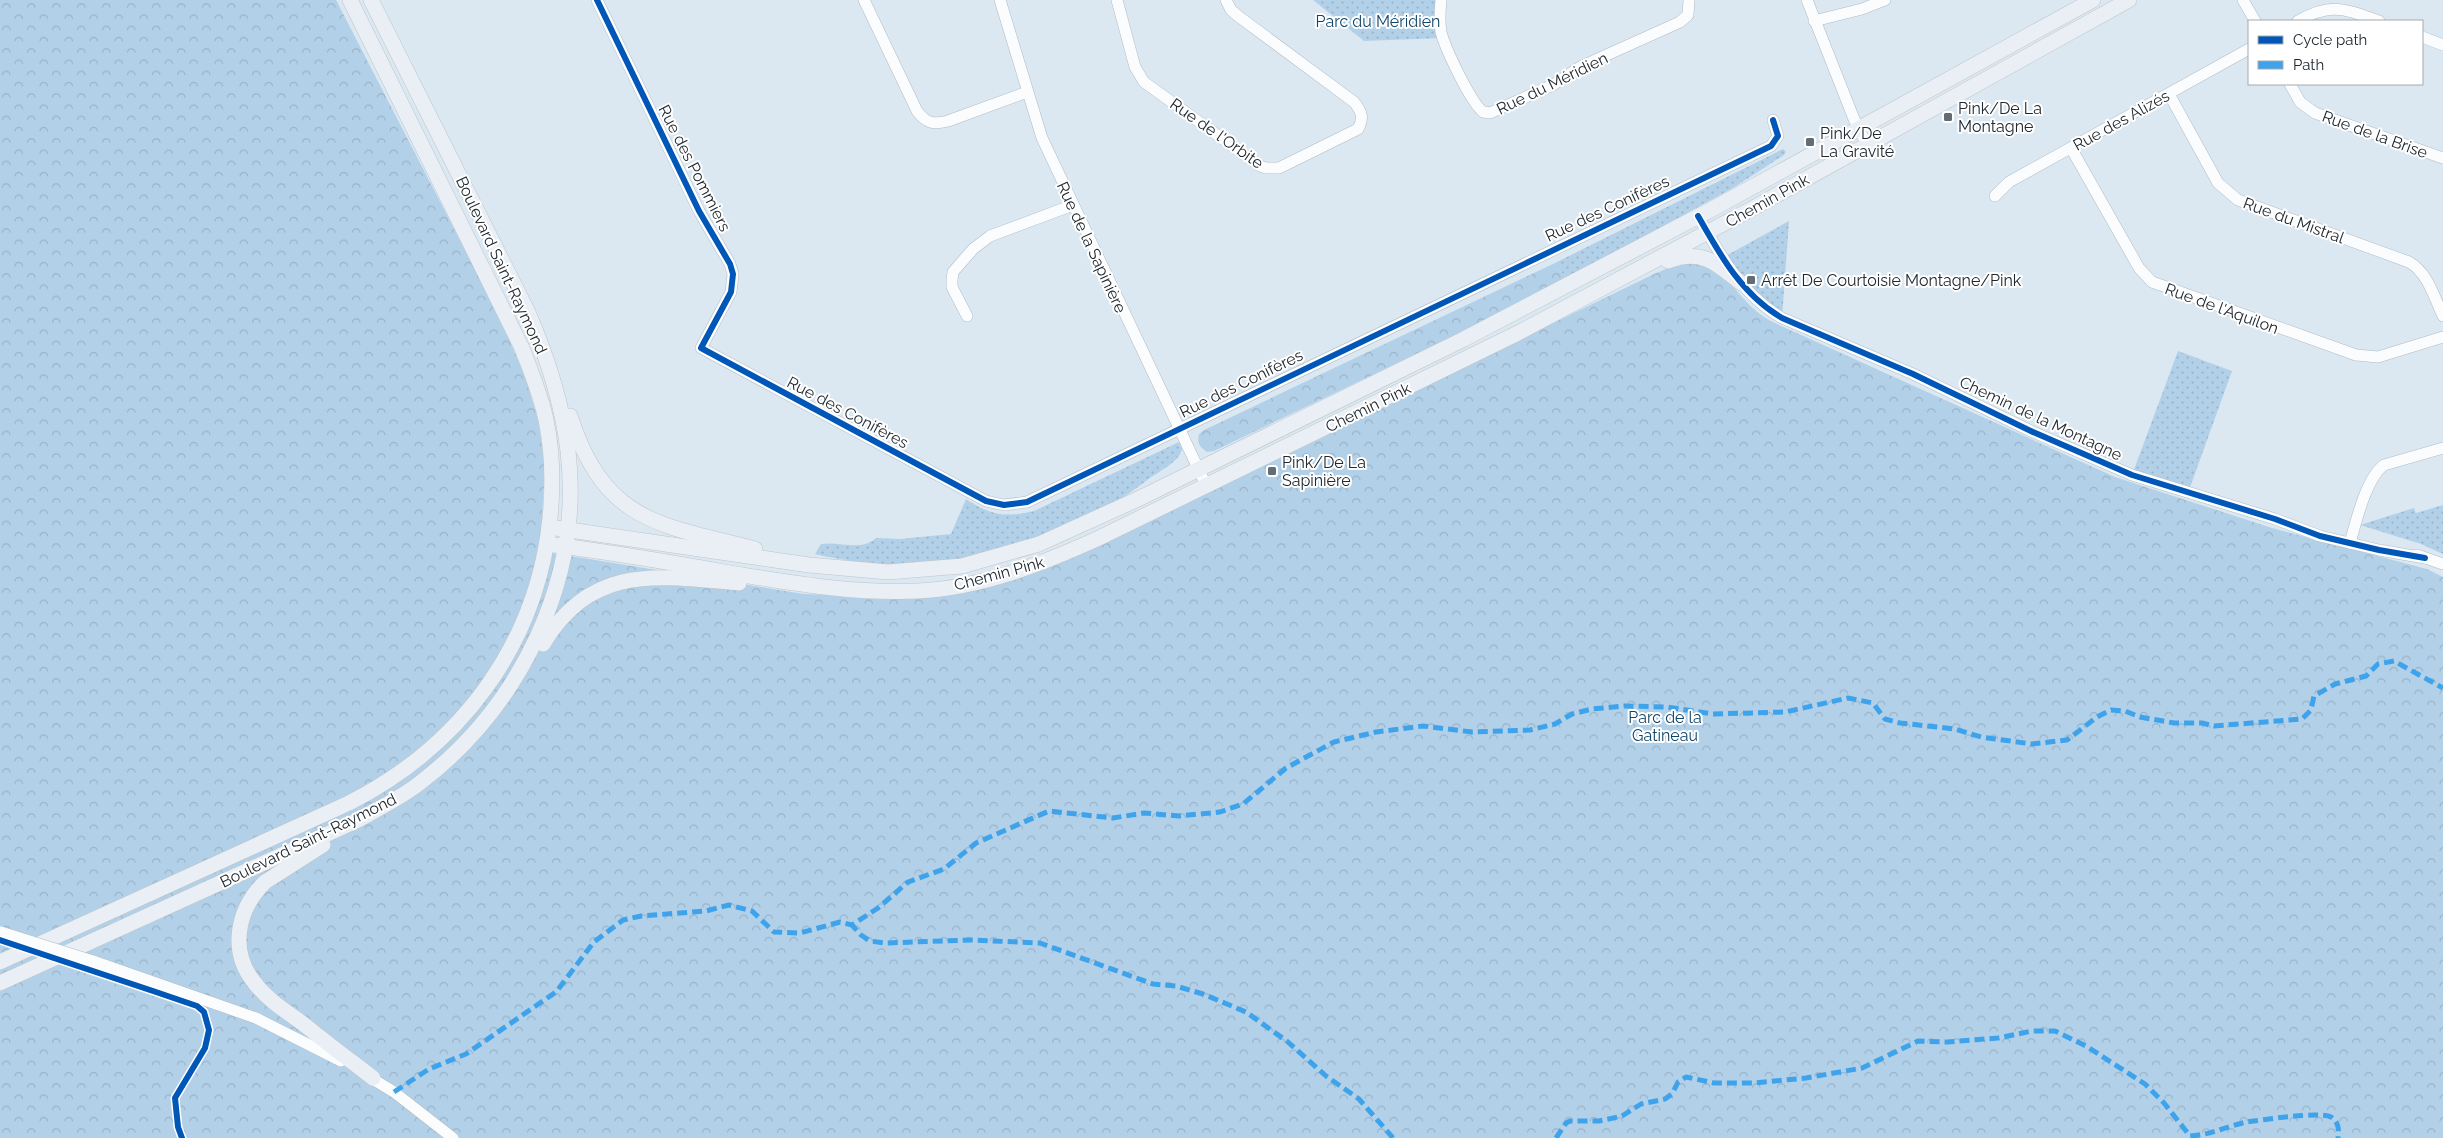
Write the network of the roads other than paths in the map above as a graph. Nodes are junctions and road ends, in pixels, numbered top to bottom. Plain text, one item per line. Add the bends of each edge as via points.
1 (350, 0) edge
2 (372, 0) edge
3 (597, 0) edge
4 (864, 0) edge
5 (1000, 0) edge
6 (1117, 0) edge
7 (1226, 0) edge
8 (1441, 0) edge
9 (1689, 0) edge
10 (1807, 0) edge
11 (1885, 0) edge
12 (2093, 0) edge
13 (2129, 0) edge
14 (2243, 0) edge
15 (2254, 20) edge
16 (2300, 20) edge
17 (2377, 20) edge
18 (1814, 21) junction
19 (2423, 37) edge
20 (2443, 45) edge
21 (2248, 50) edge
22 (2291, 85) edge
23 (1027, 92) junction
24 (2169, 94) junction
25 (1773, 120) dead end
26 (1859, 129) junction
27 (1867, 145) junction
28 (2071, 148) junction
29 (2443, 158) edge
30 (1995, 196) dead end
31 (1073, 205) junction
32 (1698, 216) junction
33 (1707, 233) junction
34 (1741, 283) junction
35 (967, 316) dead end
36 (2443, 316) edge
37 (1518, 333) junction
38 (2443, 337) edge
39 (543, 348) junction
40 (701, 348) joint
41 (1178, 429) junction
42 (2443, 448) edge
43 (1198, 469) junction
44 (1206, 485) junction
45 (549, 527) junction
46 (567, 529) junction
47 (2351, 539) junction
48 (547, 544) junction
49 (565, 546) junction
50 (2443, 564) edge
51 (809, 565) junction
52 (814, 587) junction
53 (514, 684) junction
54 (399, 798) junction
55 (0, 932) edge
56 (0, 962) edge
57 (0, 984) edge
58 (373, 1078) junction
59 (453, 1138) edge

1 - 45 main road, Boulevard Saint-Raymond via 522,348 537,387 552,457
2 - 39 main road, Boulevard Saint-Raymond
3 - 40 street, Rue des Pommiers via 698,212 733,274 731,292
4 - 23 street via 917,111 930,123 939,124
5 - 23 street, Rue de la Sapinière
6 - 7 street, Rue de l'Orbite via 1136,67 1144,82 1260,166 1279,168 1358,129 1362,114 1354,102 1238,16
8 - 9 street, Rue du Méridien via 1443,38 1473,101 1483,112 1490,113 1553,85 1580,67 1680,22 1688,15
10 - 18 street
11 - 18 street
12 - 26 main road, Chemin Pink
13 - 27 main road, Chemin Pink
14 - 15 street
16 - 17 street via 2317,11 2333,8
18 - 26 street
19 - 20 street
21 - 24 street, Rue des Alizés
22 - 29 street, Rue de la Brise via 2300,102 2315,113
23 - 31 street, Rue de la Sapinière via 1042,138
24 - 28 street, Rue des Alizés
24 - 36 street, Rue du Mistral via 2218,183 2228,193 2238,200 2418,267
25 - 41 street, Rue des Conifères via 1778,136 1771,146
26 - 27 street
26 - 32 main road, Chemin Pink
27 - 33 main road, Chemin Pink
28 - 30 street, Rue des Alizés via 2009,182
28 - 38 street, Rue de l'Aquilon via 2139,268 2152,282 2356,355 2378,357
31 - 35 street via 990,236 973,249 953,272 952,280 952,287
31 - 41 street, Rue de la Sapinière
32 - 33 street, Chemin de la Montagne
32 - 43 main road, Chemin Pink via 1447,348
33 - 34 street, Chemin de la Montagne
33 - 37 main road, Chemin Pink
34 - 37 main road via 1712,261 1687,255 1670,260
34 - 47 street, Chemin de la Montagne via 1764,307 1782,318 1913,374 2132,475 2320,536
37 - 44 main road, Chemin Pink
39 - 46 main road, Boulevard Saint-Raymond via 559,403 568,452
39 - 51 main road via 587,460 620,500 653,521
40 - 41 street, Rue des Conifères via 996,504 1027,502
41 - 43 street, Rue de la Sapinière
42 - 47 street via 2384,465 2377,470
43 - 44 street, Rue de la Sapinière
43 - 51 main road, Chemin Pink via 1056,538 988,560 931,570 888,572
44 - 52 main road, Chemin Pink via 1063,554 991,579 919,591
45 - 46 main road, Chemin Pink
45 - 48 main road, Boulevard Saint-Raymond
46 - 49 main road, Boulevard Saint-Raymond
46 - 51 main road, Chemin Pink
47 - 50 street, Chemin de la Montagne
48 - 49 main road, Chemin Pink
48 - 56 main road, Boulevard Saint-Raymond via 528,614 504,660 457,724 414,763 349,803
49 - 52 main road, Chemin Pink
49 - 53 main road, Boulevard Saint-Raymond via 543,625
52 - 53 main road via 657,576 611,585 590,595 561,617
53 - 54 main road, Boulevard Saint-Raymond via 462,746
54 - 57 main road, Boulevard Saint-Raymond via 347,825
54 - 58 main road via 265,882 244,910 239,931 240,953 254,983
55 - 58 street, bridge via 256,1018
58 - 59 street

